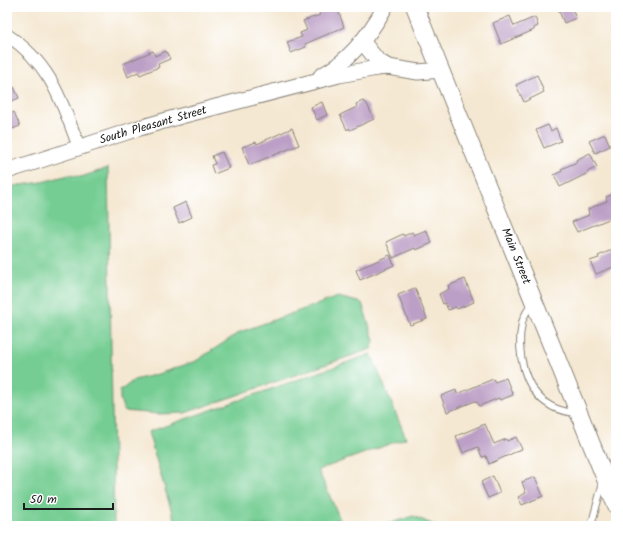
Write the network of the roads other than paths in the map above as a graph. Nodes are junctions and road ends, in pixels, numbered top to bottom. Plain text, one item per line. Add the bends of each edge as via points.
1 (385, 7) edge
2 (415, 7) edge
3 (7, 35) edge
4 (362, 41) junction
5 (388, 67) junction
6 (441, 70) junction
7 (301, 86) junction
8 (79, 147) junction
9 (7, 171) edge
10 (533, 299) junction
11 (580, 415) junction
12 (605, 476) junction
13 (616, 505) edge
14 (591, 526) edge

1 - 4 street, South Pleasant Street
2 - 6 main road, Main Street
3 - 8 street via 40,63 49,77
4 - 5 street via 377,60
4 - 7 street, South Pleasant Street via 333,69
5 - 6 street, South Pleasant Street via 418,72
5 - 7 street, South Pleasant Street via 366,69
6 - 10 main road, Main Street
7 - 8 street, South Pleasant Street via 181,116
8 - 9 street, South Pleasant Street
10 - 11 main road, Main Street
10 - 11 lane via 522,322 520,343 522,364 528,379 538,397 551,407
11 - 12 main road, Main Street
12 - 13 main road, Main Street
12 - 14 lane

